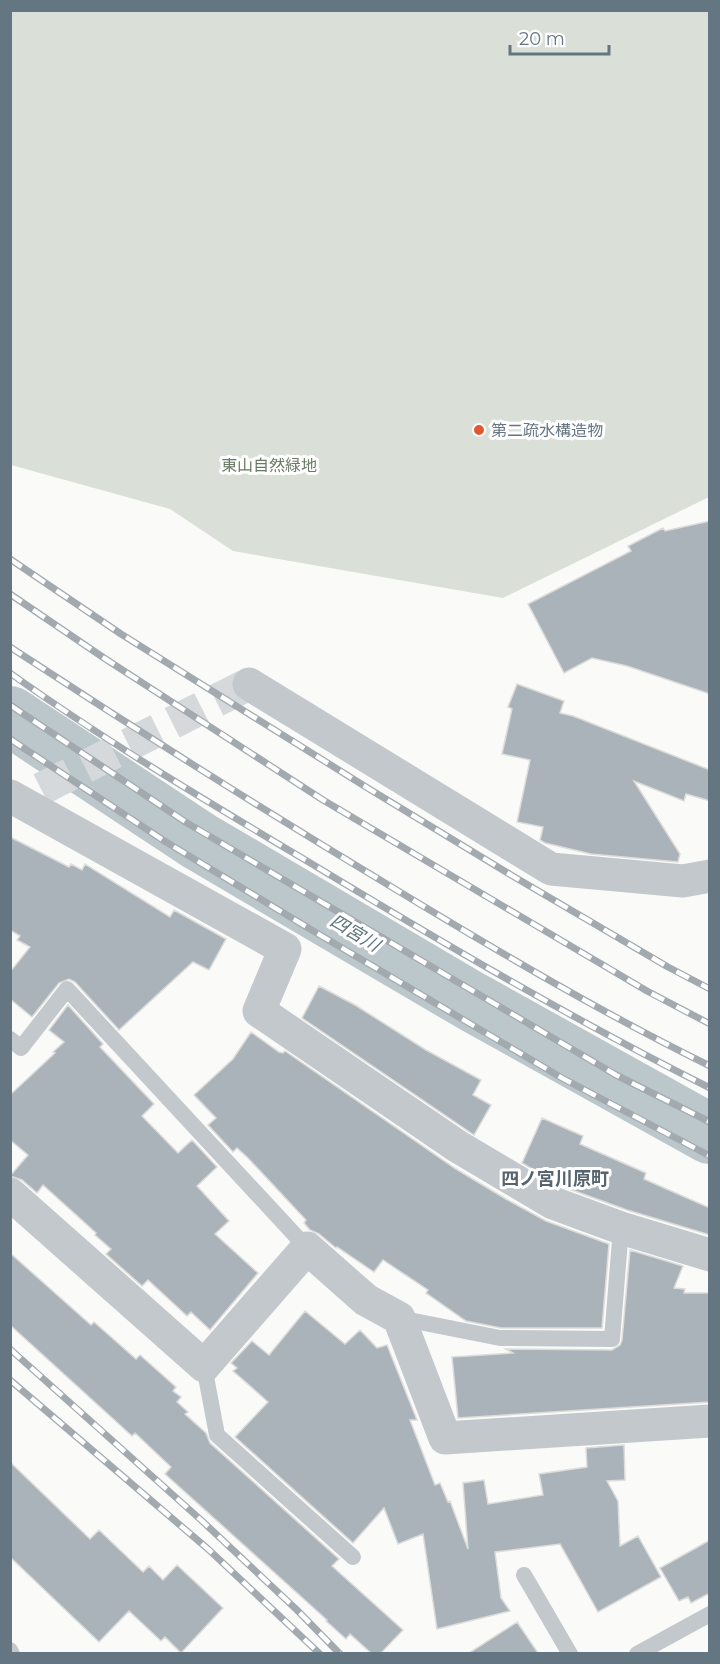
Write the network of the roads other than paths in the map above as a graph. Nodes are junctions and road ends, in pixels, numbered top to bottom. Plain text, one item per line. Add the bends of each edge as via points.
1 (249, 684) dead end
2 (23, 795) edge
3 (710, 876) edge
4 (10, 1039) edge
5 (10, 1194) edge
6 (621, 1228) junction
7 (307, 1248) junction
8 (710, 1255) edge
9 (399, 1318) junction
10 (204, 1366) junction
11 (710, 1421) edge
12 (353, 1557) dead end
13 (524, 1575) dead end
14 (709, 1616) edge
15 (570, 1653) edge
16 (637, 1653) edge

1 - 3 street via 551,869 683,881
2 - 6 street via 285,949 259,1011 457,1146 553,1203
4 - 7 lane via 21,1048 67,989
5 - 10 street
6 - 8 street
6 - 9 lane via 612,1340 500,1338
7 - 9 street via 366,1300
7 - 10 street
9 - 11 street via 445,1438
10 - 12 lane via 217,1435
13 - 15 lane
14 - 16 lane

